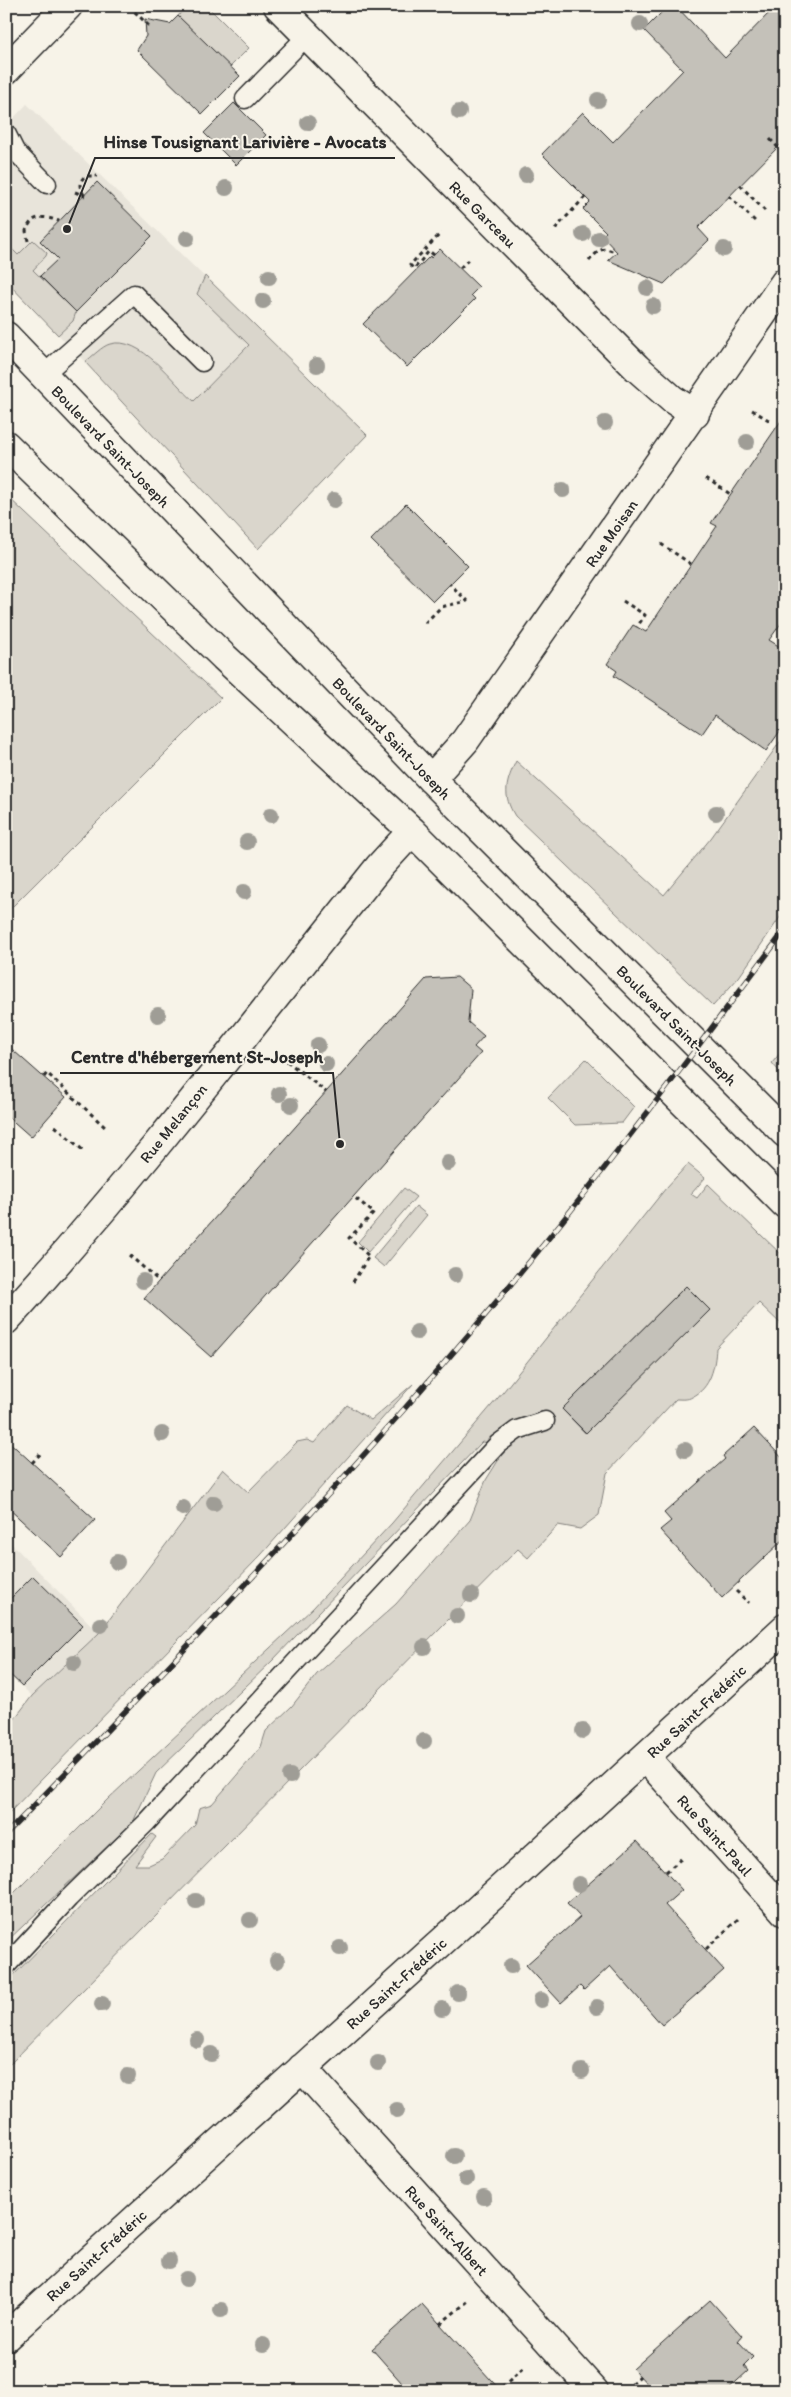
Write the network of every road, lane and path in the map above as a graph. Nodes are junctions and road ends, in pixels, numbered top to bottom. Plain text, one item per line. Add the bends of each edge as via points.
1 (68, 6) edge
2 (129, 6) edge
3 (278, 6) edge
4 (150, 27) dead end
5 (307, 36) junction
6 (6, 70) edge
7 (245, 99) dead end
8 (6, 133) edge
9 (770, 139) dead end
10 (785, 155) edge
11 (97, 176) dead end
12 (47, 184) dead end
13 (740, 186) dead end
14 (85, 196) dead end
15 (729, 196) dead end
16 (585, 197) dead end
17 (765, 211) dead end
18 (59, 221) dead end
19 (756, 223) dead end
20 (555, 229) dead end
21 (441, 232) dead end
22 (28, 240) dead end
23 (616, 253) dead end
24 (434, 255) dead end
25 (468, 260) dead end
26 (589, 261) dead end
27 (460, 268) dead end
28 (785, 282) edge
29 (6, 336) edge
30 (202, 362) dead end
31 (44, 375) junction
32 (752, 410) dead end
33 (695, 414) junction
34 (772, 422) dead end
35 (6, 445) edge
36 (706, 478) dead end
37 (730, 494) dead end
38 (661, 544) dead end
39 (691, 564) dead end
40 (450, 584) dead end
41 (623, 601) dead end
42 (425, 623) dead end
43 (638, 627) dead end
44 (431, 779) junction
45 (412, 831) junction
46 (287, 1061) dead end
47 (44, 1077) dead end
48 (326, 1092) dead end
49 (55, 1126) dead end
50 (105, 1127) dead end
51 (785, 1133) edge
52 (85, 1152) dead end
53 (354, 1196) dead end
54 (785, 1204) edge
55 (129, 1256) dead end
56 (159, 1281) dead end
57 (353, 1282) dead end
58 (6, 1320) edge
59 (545, 1421) dead end
60 (42, 1452) dead end
61 (32, 1463) dead end
62 (736, 1591) dead end
63 (6, 1594) edge
64 (14, 1595) dead end
65 (749, 1602) dead end
66 (785, 1628) edge
67 (645, 1758) junction
68 (682, 1858) dead end
69 (666, 1872) dead end
70 (785, 1912) edge
71 (738, 1919) dead end
72 (706, 1949) dead end
73 (6, 1966) edge
74 (302, 2068) junction
75 (469, 2300) dead end
76 (440, 2324) dead end
77 (6, 2337) edge
78 (527, 2365) dead end
79 (640, 2376) dead end
80 (632, 2384) dead end
81 (502, 2387) dead end
82 (594, 2391) edge

1 - 6 street
2 - 4 path
3 - 5 street, Rue Garceau
5 - 7 lane
5 - 33 street, Rue Garceau via 637,368 672,399
8 - 12 lane via 15,151
9 - 10 path
11 - 14 path via 85,176 80,181
13 - 17 path
15 - 19 path
16 - 20 path
18 - 22 path via 40,216 33,220 26,231
21 - 24 path via 410,265 414,268 429,251
23 - 26 path via 601,249
25 - 27 path
28 - 33 street, Rue Moisan
29 - 31 street, Boulevard Saint-Joseph
30 - 31 lane via 134,294
31 - 44 street, Boulevard Saint-Joseph
32 - 34 path
33 - 44 street, Rue Moisan via 464,741
35 - 45 street via 224,657
36 - 37 path
38 - 39 path
40 - 42 path via 467,601 441,607
41 - 43 path via 645,615
44 - 51 street, Boulevard Saint-Joseph
45 - 54 street
45 - 58 street, Rue Melançon via 373,874 125,1184
46 - 48 path
47 - 50 path via 47,1073
49 - 52 path
53 - 57 path via 374,1213 349,1238 369,1256
55 - 56 path
59 - 73 lane via 517,1430 498,1444 147,1822
60 - 61 path
62 - 65 path
63 - 64 path
66 - 67 street, Rue Saint-Frédéric
67 - 70 street, Rue Saint-Paul
67 - 74 street, Rue Saint-Frédéric
68 - 69 path
71 - 72 path
74 - 77 street, Rue Saint-Frédéric
74 - 82 street, Rue Saint-Albert
75 - 76 path
78 - 81 path
79 - 80 path

